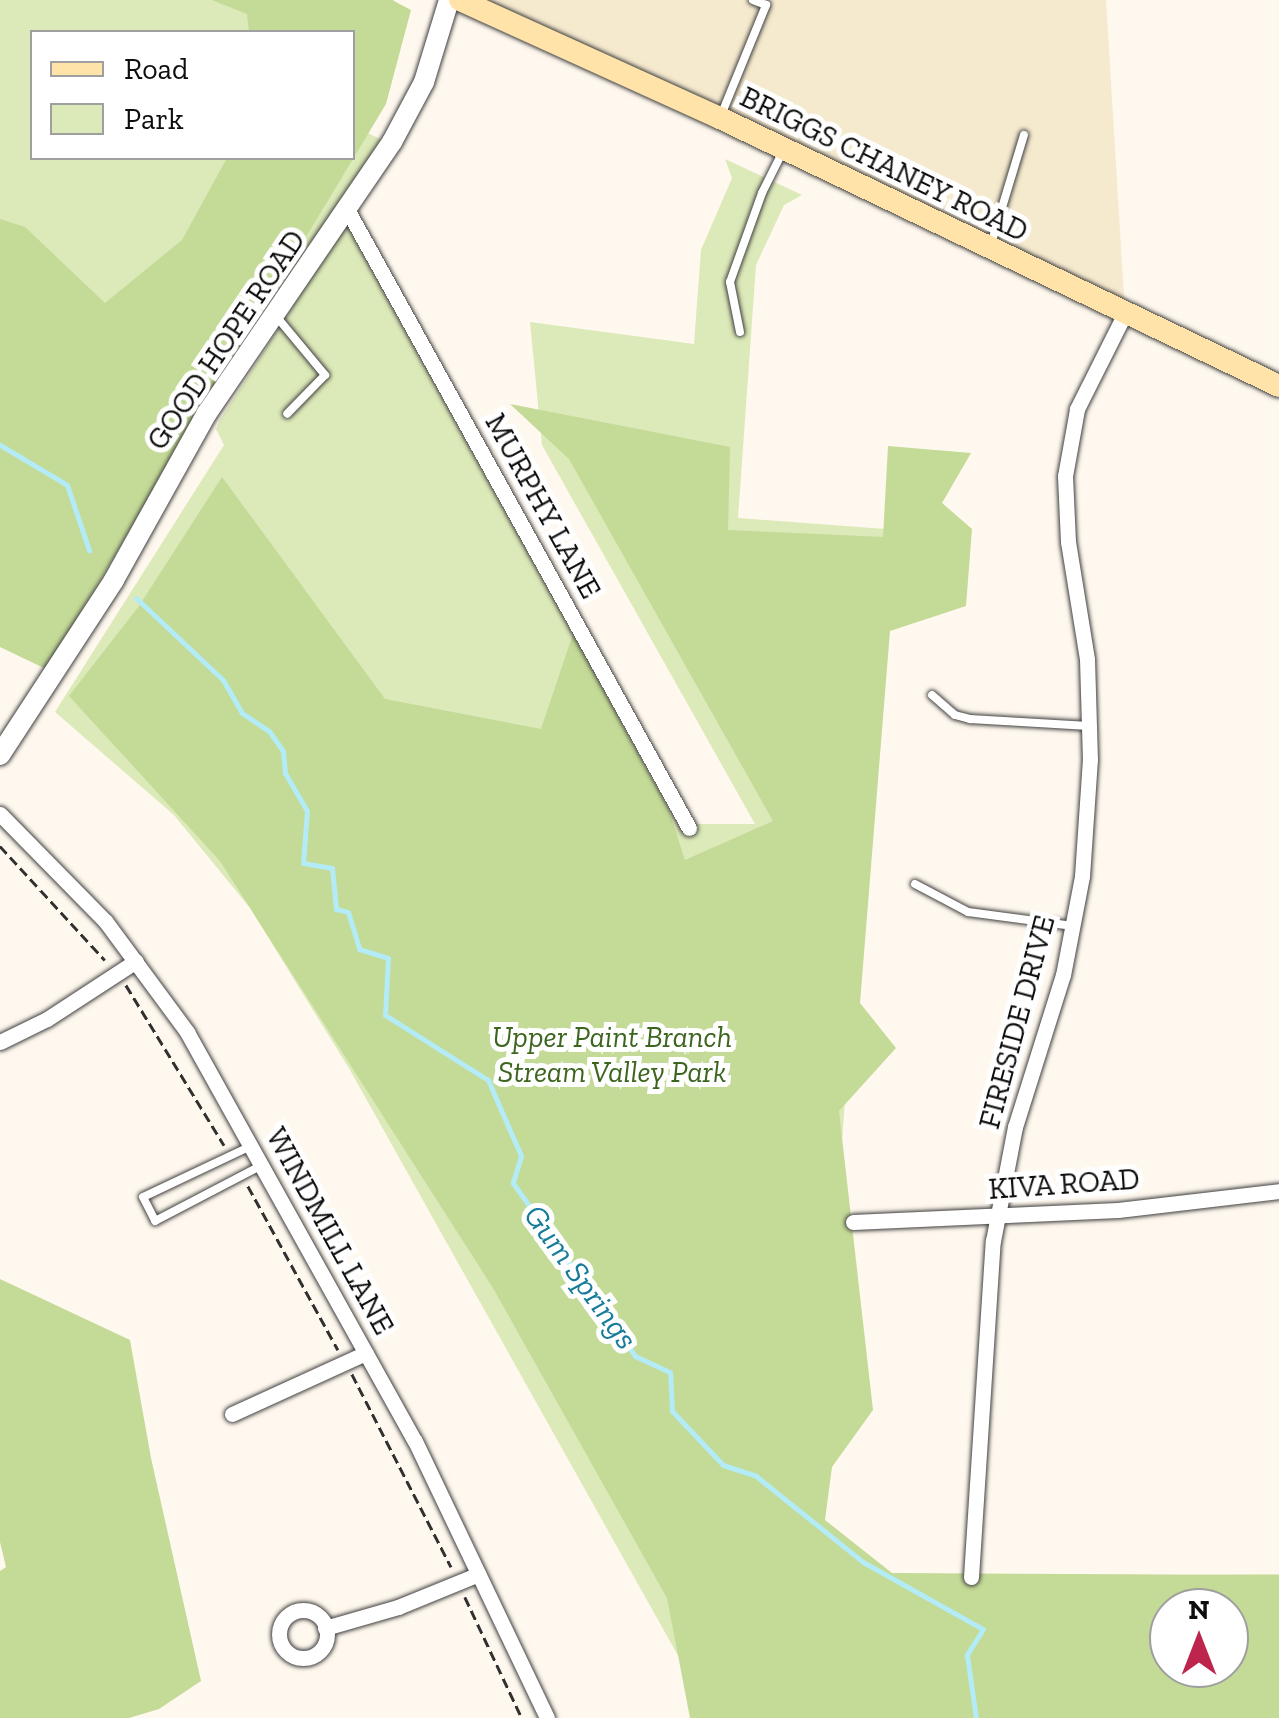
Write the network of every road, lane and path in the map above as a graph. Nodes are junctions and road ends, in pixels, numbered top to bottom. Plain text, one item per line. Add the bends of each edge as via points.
1 (449, 0) edge
2 (460, 0) edge
3 (753, 0) edge
4 (720, 118) junction
5 (1024, 135) dead end
6 (784, 149) junction
7 (348, 211) junction
8 (990, 248) junction
9 (1125, 313) junction
10 (276, 316) junction
11 (740, 332) dead end
12 (1279, 386) edge
13 (287, 414) dead end
14 (932, 696) dead end
15 (1089, 726) junction
16 (0, 756) edge
17 (0, 814) edge
18 (690, 828) dead end
19 (0, 846) edge
20 (915, 884) dead end
21 (1073, 926) junction
22 (136, 960) junction
23 (117, 974) junction
24 (0, 1042) edge
25 (252, 1146) junction
26 (231, 1158) junction
27 (262, 1165) junction
28 (241, 1175) junction
29 (1279, 1191) edge
30 (997, 1216) junction
31 (853, 1222) dead end
32 (366, 1354) junction
33 (346, 1363) junction
34 (232, 1414) dead end
35 (479, 1574) junction
36 (971, 1577) dead end
37 (458, 1583) junction
38 (326, 1628) dead end
39 (522, 1718) edge
40 (547, 1718) edge

1 - 7 street, GOOD HOPE ROAD via 424,82
2 - 4 main road, BRIGGS CHANEY ROAD
3 - 4 lane via 766,6
4 - 6 main road, BRIGGS CHANEY ROAD
5 - 8 lane
6 - 8 main road, BRIGGS CHANEY ROAD
6 - 11 lane via 730,282
7 - 10 street, GOOD HOPE ROAD
7 - 18 street, MURPHY LANE
8 - 9 main road, BRIGGS CHANEY ROAD
9 - 12 main road, BRIGGS CHANEY ROAD
9 - 15 street, FIRESIDE DRIVE via 1078,409 1065,476
10 - 13 lane via 326,375
10 - 16 street, GOOD HOPE ROAD via 207,413 114,580
14 - 15 lane via 970,719
15 - 21 street, FIRESIDE DRIVE
17 - 22 street, WINDMILL LANE via 68,879
19 - 23 path
20 - 21 lane via 968,912
21 - 30 street, FIRESIDE DRIVE via 1015,1127
22 - 23 street
22 - 25 street, WINDMILL LANE
23 - 24 street
23 - 26 path
25 - 26 lane
25 - 27 street, WINDMILL LANE
26 - 28 lane via 143,1197 155,1221
27 - 28 lane
27 - 32 street, WINDMILL LANE
28 - 33 path
29 - 30 street, KIVA ROAD
30 - 31 street, KIVA ROAD
30 - 36 street, FIRESIDE DRIVE
32 - 33 street
32 - 35 street, WINDMILL LANE
33 - 34 street
33 - 37 path
35 - 37 street
35 - 40 street, WINDMILL LANE
37 - 38 street
37 - 39 path

